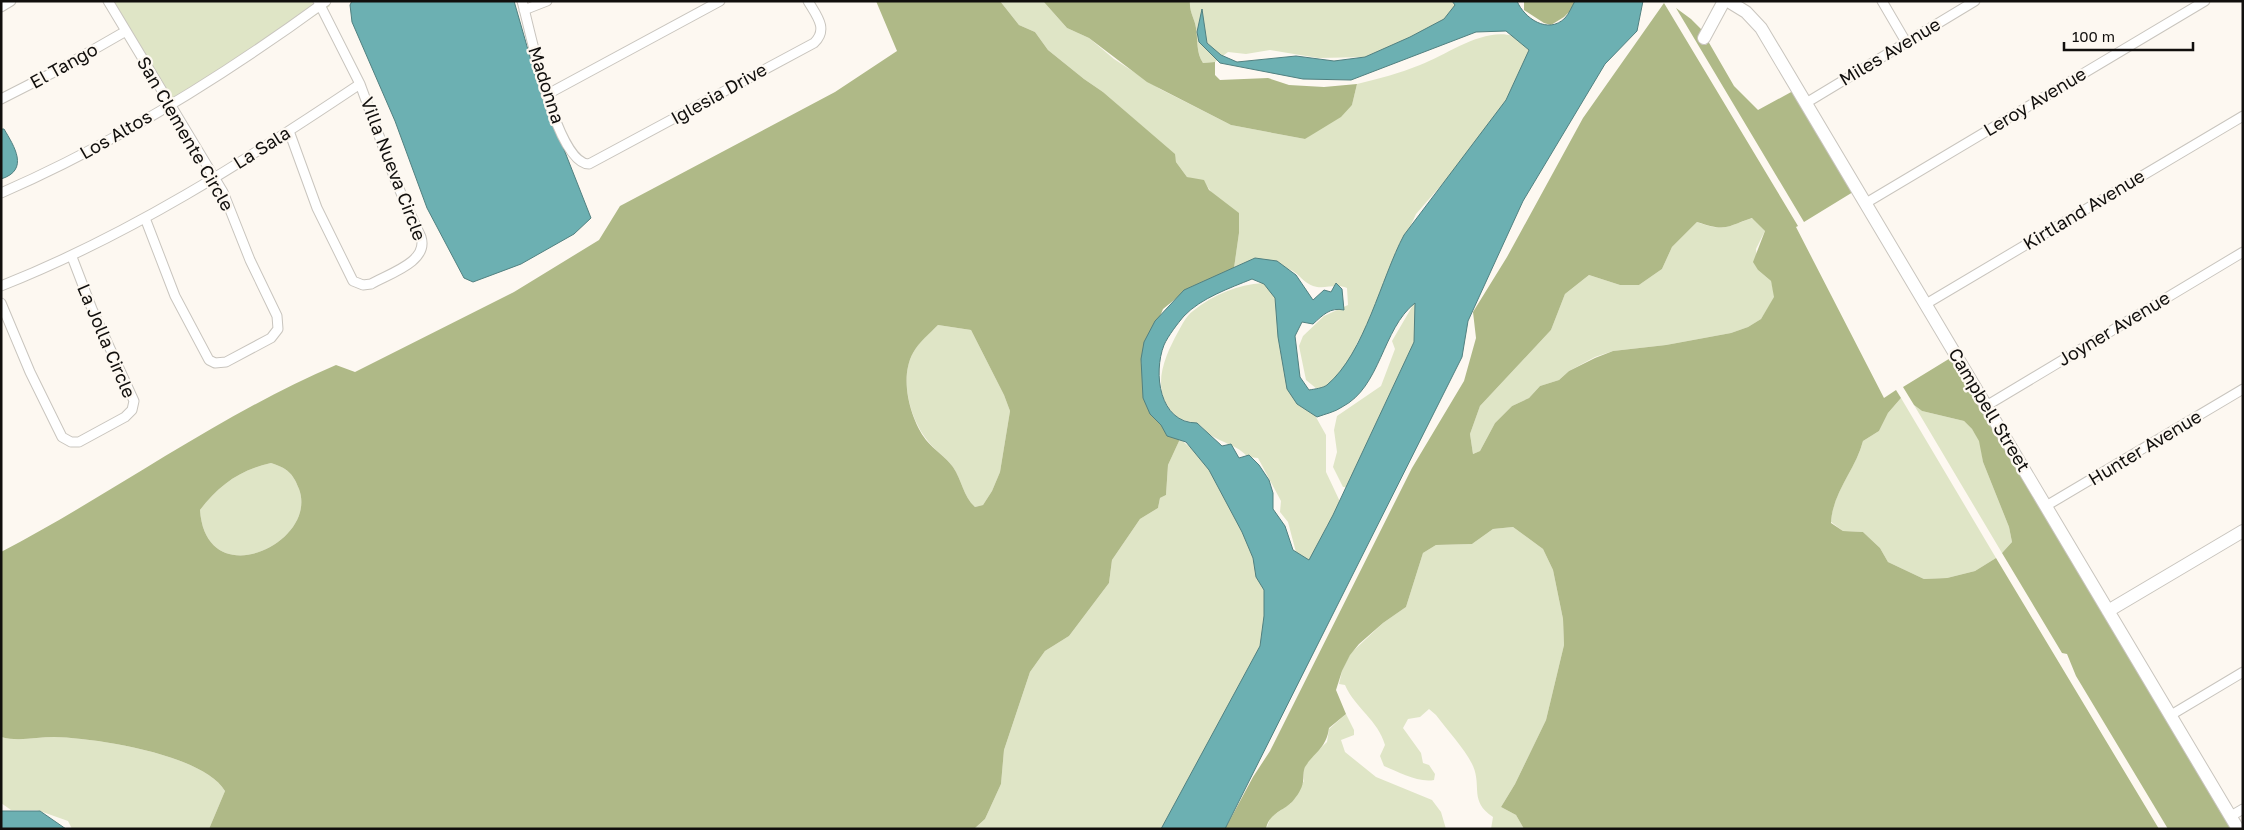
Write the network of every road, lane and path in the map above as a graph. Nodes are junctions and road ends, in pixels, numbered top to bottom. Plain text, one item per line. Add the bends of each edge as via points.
1 (11, 1) edge
2 (108, 1) edge
3 (547, 1) edge
4 (720, 1) edge
5 (808, 1) edge
6 (1724, 1) edge
7 (1728, 1) edge
8 (1882, 1) edge
9 (1975, 1) edge
10 (2205, 1) edge
11 (321, 3) edge
12 (523, 5) edge
13 (1, 6) edge
14 (126, 31) junction
15 (1704, 38) dead end
16 (1906, 42) junction
17 (360, 84) junction
18 (546, 94) junction
19 (1, 99) edge
20 (1806, 103) junction
21 (170, 104) junction
22 (2243, 116) edge
23 (289, 131) junction
24 (581, 162) joint
25 (214, 178) junction
26 (1, 193) edge
27 (1866, 204) junction
28 (146, 218) junction
29 (2243, 252) edge
30 (72, 257) junction
31 (1, 286) edge
32 (1, 303) edge
33 (1926, 304) junction
34 (2243, 389) edge
35 (1986, 406) junction
36 (2046, 506) junction
37 (2243, 531) edge
38 (2108, 611) junction
39 (2243, 672) edge
40 (2171, 715) junction
41 (2243, 809) edge
42 (2231, 816) junction
43 (2238, 829) edge

1 - 13 street
2 - 14 street, San Clemente Circle
3 - 12 street
4 - 18 street
5 - 24 street, Iglesia Drive via 822,27 814,43 596,161 589,164
6 - 15 street
7 - 20 street, Campbell Street via 1746,12 1757,24
8 - 16 street
9 - 16 street, Miles Avenue
10 - 27 street, Leroy Avenue
11 - 17 street
11 - 21 street, Los Altos via 243,59
12 - 18 street, Madonna
14 - 19 street, El Tango
14 - 21 street, San Clemente Circle
16 - 20 street, Miles Avenue
17 - 23 street, La Sala
17 - 23 street, Villa Nueva Circle via 396,182 422,240 422,250 414,260 371,284 353,281 318,208
18 - 24 street, Madonna via 569,148
20 - 27 street, Campbell Street
21 - 25 street, San Clemente Circle
21 - 26 street, Los Altos via 72,161
22 - 33 street, Kirtland Avenue
23 - 25 street, La Sala
25 - 28 street, La Sala
25 - 28 street, San Clemente Circle via 278,320 271,338 222,363 206,358 175,296
27 - 33 street, Campbell Street
28 - 30 street, La Sala
29 - 35 street, Joyner Avenue
30 - 31 street, La Sala
30 - 32 street, La Jolla Circle via 104,338 133,395 132,410 126,417 79,442 62,437
33 - 35 street, Campbell Street
34 - 36 street, Hunter Avenue
35 - 36 street, Campbell Street
36 - 38 street, Campbell Street
37 - 38 street
38 - 40 street, Campbell Street
39 - 40 street
40 - 42 street, Campbell Street
41 - 42 street
42 - 43 street, Campbell Street

